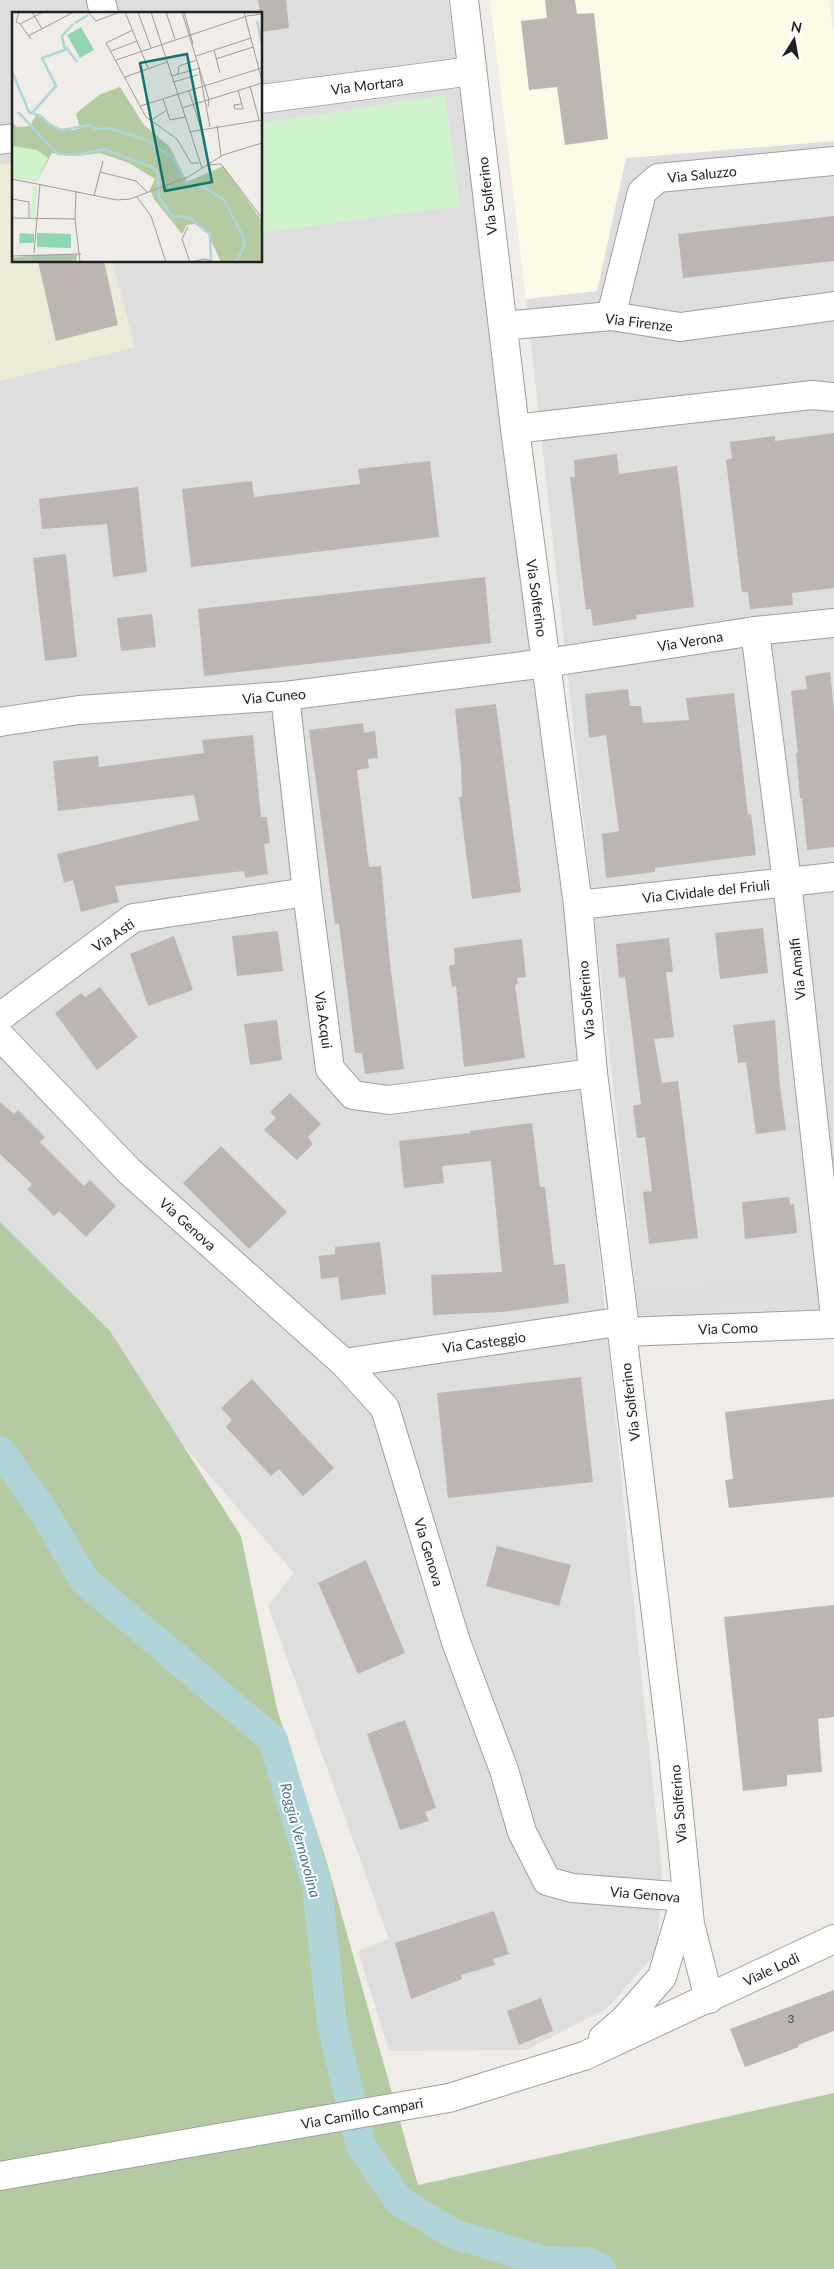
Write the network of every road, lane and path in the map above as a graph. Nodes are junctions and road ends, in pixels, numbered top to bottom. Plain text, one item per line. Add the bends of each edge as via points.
1 (464, 0) edge
2 (472, 71) junction
3 (262, 99) edge
4 (834, 161) edge
5 (834, 306) edge
6 (611, 316) junction
7 (503, 326) junction
8 (834, 397) edge
9 (514, 429) junction
10 (834, 623) edge
11 (755, 631) junction
12 (546, 663) junction
13 (285, 696) junction
14 (0, 722) edge
15 (834, 877) edge
16 (787, 882) junction
17 (307, 892) junction
18 (578, 906) junction
19 (0, 1018) edge
20 (0, 1036) edge
21 (593, 1073) junction
22 (834, 1307) edge
23 (834, 1324) edge
24 (623, 1326) junction
25 (344, 1363) junction
26 (686, 1897) junction
27 (834, 1939) edge
28 (801, 1955) junction
29 (834, 1958) edge
30 (708, 1999) junction
31 (584, 2056) junction
32 (0, 2176) edge

1 - 2 street, Via Solferino
2 - 3 street, Via Mortara
2 - 7 street, Via Solferino
4 - 6 street, Via Saluzzo via 658,178 642,192
5 - 6 street, Via Firenze via 680,327
6 - 7 street, Via Firenze
7 - 9 street, Via Solferino
8 - 9 street via 812,395
9 - 12 street, Via Solferino
10 - 11 street, Via Verona
11 - 12 street, Via Verona
11 - 16 street, Via Amalfi
12 - 13 street, Via Cuneo
12 - 18 street, Via Solferino
13 - 14 street, Via Cuneo via 79,710
13 - 17 street, Via Acqui
15 - 16 street, Via Cividale del Friuli
16 - 18 street, Via Cividale del Friuli
16 - 22 street, Via Amalfi
17 - 19 street, Via Asti via 133,918
17 - 21 street, Via Acqui via 330,1069 353,1095 389,1100
18 - 21 street, Via Solferino
20 - 25 street, Via Genova via 129,1172
21 - 24 street, Via Solferino
23 - 24 street, Via Como
24 - 25 street, Via Casteggio
24 - 26 street, Via Solferino via 673,1755
25 - 26 street, Via Genova via 385,1408 456,1642 504,1770 522,1832 547,1881 572,1888
26 - 30 street, Via Solferino
26 - 31 street, Via Genova via 662,1977 625,2019
27 - 28 street, Viale Lodi
28 - 29 street
28 - 30 street, Viale Lodi
30 - 31 street, Via Camillo Campari
31 - 32 street, Via Camillo Campari via 448,2098

